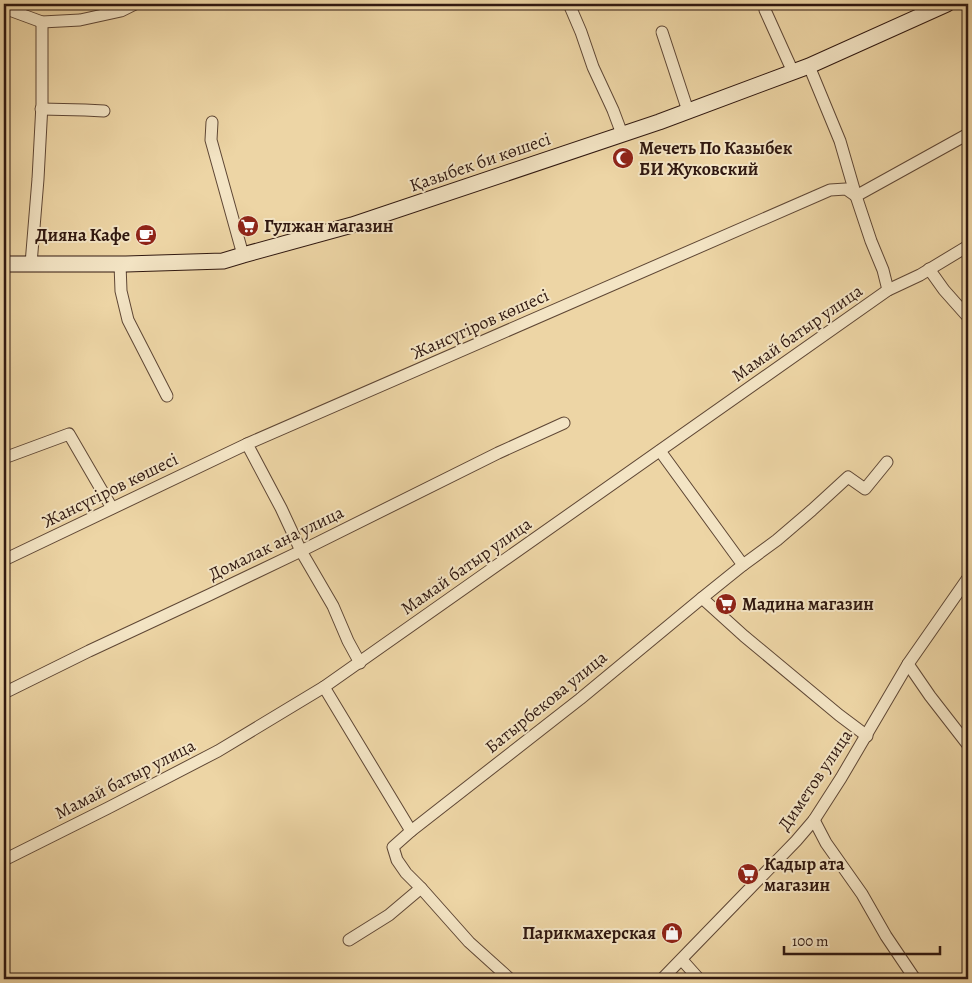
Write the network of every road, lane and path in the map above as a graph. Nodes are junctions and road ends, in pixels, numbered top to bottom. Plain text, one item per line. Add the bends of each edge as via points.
1 (135, 4) edge
2 (569, 4) edge
3 (947, 4) edge
4 (4, 8) edge
5 (765, 10) dead end
6 (42, 22) junction
7 (662, 32) dead end
8 (809, 66) junction
9 (793, 72) junction
10 (41, 109) junction
11 (688, 111) junction
12 (104, 112) dead end
13 (212, 122) dead end
14 (622, 134) junction
15 (968, 134) edge
16 (856, 196) junction
17 (968, 246) edge
18 (243, 254) junction
19 (4, 264) edge
20 (31, 264) junction
21 (120, 264) junction
22 (929, 269) junction
23 (888, 290) junction
24 (968, 317) edge
25 (167, 396) dead end
26 (564, 423) dead end
27 (247, 444) junction
28 (660, 451) junction
29 (4, 458) edge
30 (887, 462) dead end
31 (112, 508) junction
32 (301, 551) junction
33 (4, 560) edge
34 (743, 565) junction
35 (968, 578) edge
36 (702, 598) junction
37 (360, 663) junction
38 (908, 664) junction
39 (324, 687) junction
40 (4, 693) edge
41 (866, 736) junction
42 (968, 745) edge
43 (814, 820) junction
44 (411, 831) junction
45 (4, 860) edge
46 (421, 888) junction
47 (349, 940) dead end
48 (682, 960) junction
49 (510, 979) edge
50 (662, 979) edge
51 (699, 979) edge
52 (915, 979) edge

1 - 6 street via 121,11 80,20
2 - 14 street
3 - 8 main road, Қазыбек би көшесі
4 - 6 street
5 - 9 street
6 - 10 street
7 - 11 street
8 - 9 main road, Қазыбек би көшесі
8 - 16 street via 840,141
9 - 11 main road, Қазыбек би көшесі
10 - 12 street
10 - 20 street
11 - 14 main road, Қазыбек би көшесі
13 - 18 street via 211,140
14 - 18 main road, Қазыбек би көшесі via 352,225
15 - 16 street
16 - 23 street
16 - 27 street, Жансүгіров көшесі via 846,189 830,190
17 - 22 street, Мамай батыр улица
18 - 21 main road, Қазыбек би көшесі via 223,261
19 - 20 main road, Қазыбек би көшесі
20 - 21 main road, Қазыбек би көшесі
21 - 25 street via 120,291 128,320
22 - 23 street, Мамай батыр улица
22 - 24 street
23 - 28 street, Мамай батыр улица
26 - 32 street, Домалак ана улица
27 - 31 street, Жансүгіров көшесі
27 - 32 street
28 - 34 street
28 - 37 street, Мамай батыр улица
29 - 31 street via 69,434
30 - 34 street, Батырбекова улица via 865,489 848,477 777,540
31 - 33 street, Жансүгіров көшесі
32 - 37 street via 333,606
32 - 40 street, Домалак ана улица
34 - 36 street, Батырбекова улица
35 - 38 street, Диметов улица
36 - 41 street
36 - 44 street, Батырбекова улица via 580,700
37 - 39 street, Мамай батыр улица
38 - 41 street, Диметов улица
38 - 42 street
39 - 44 street
39 - 45 street, Мамай батыр улица via 218,751
41 - 43 street, Диметов улица
43 - 48 street, Диметов улица
43 - 52 street
44 - 46 street, Батырбекова улица via 394,847 397,860
46 - 47 street via 389,915
46 - 49 street, Батырбекова улица via 469,942
48 - 50 street, Диметов улица
48 - 51 street

